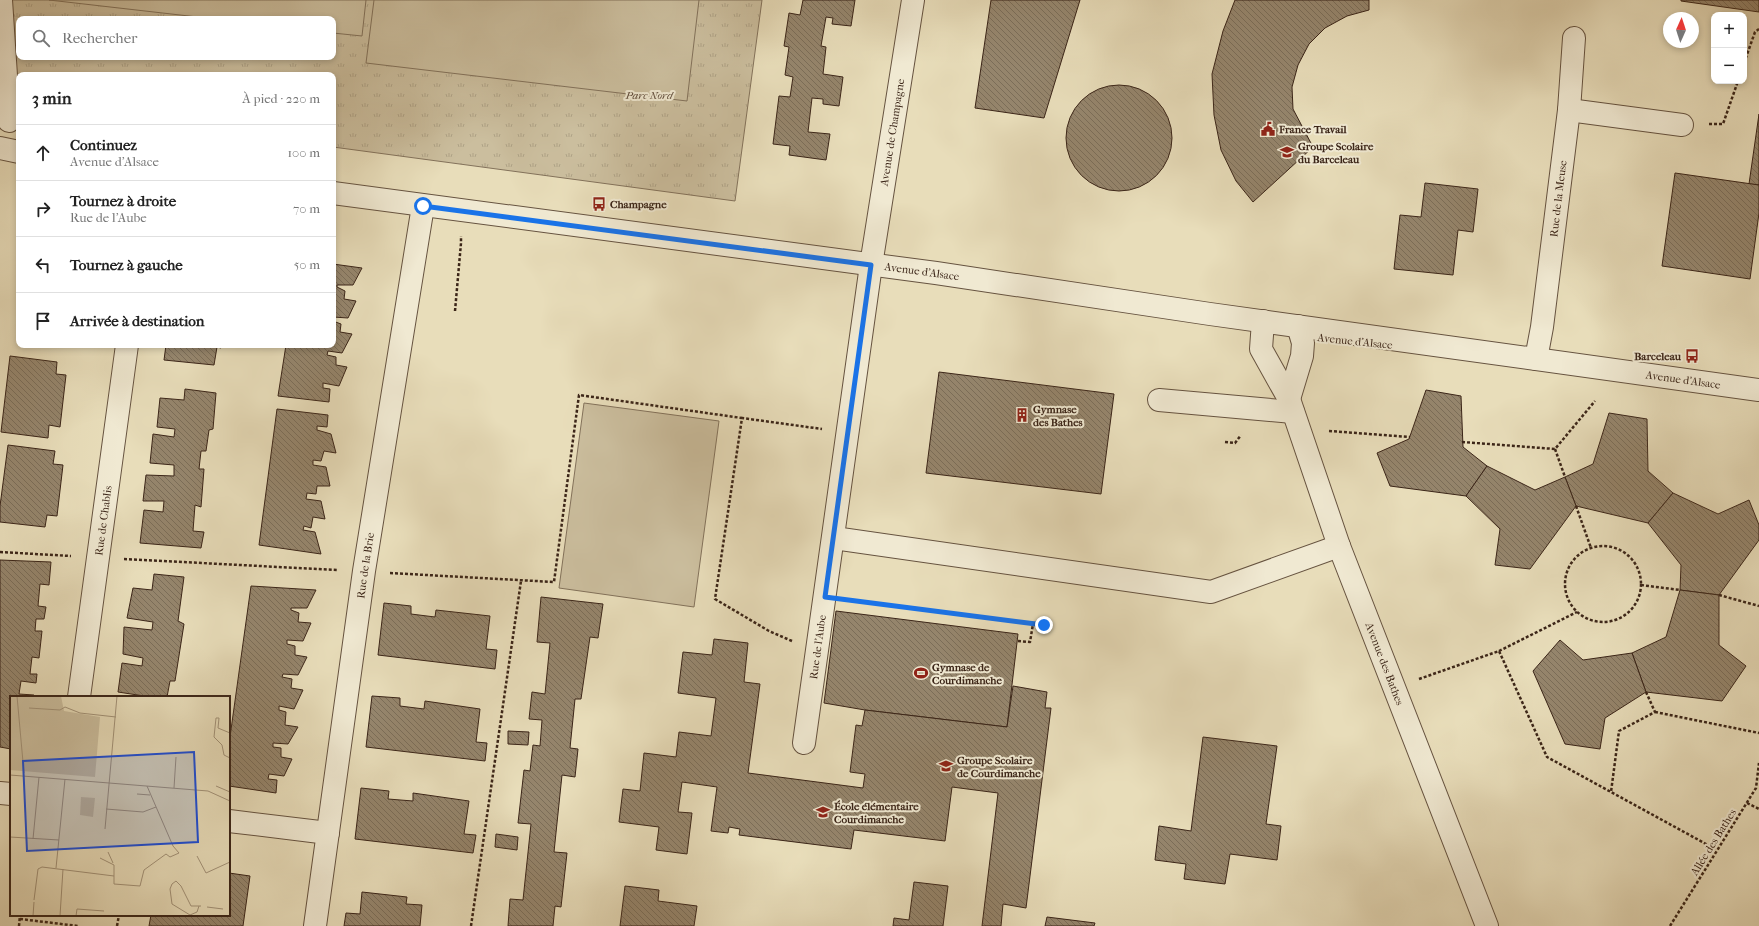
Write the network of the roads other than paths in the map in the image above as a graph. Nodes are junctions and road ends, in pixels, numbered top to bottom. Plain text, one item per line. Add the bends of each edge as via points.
1 (1, 0) edge
2 (913, 0) edge
3 (1574, 38) dead end
4 (1569, 110) junction
5 (9, 121) dead end
6 (1682, 125) road end
7 (0, 148) edge
8 (0, 152) edge
9 (16, 152) edge
10 (16, 153) edge
11 (336, 193) edge
12 (423, 206) junction
13 (871, 265) junction
14 (1263, 327) junction
15 (1300, 331) junction
16 (127, 348) edge
17 (1536, 359) junction
18 (1759, 390) edge
19 (1159, 400) dead end
20 (1291, 406) junction
21 (834, 538) junction
22 (1339, 546) junction
23 (78, 696) edge
24 (804, 743) dead end
25 (0, 793) edge
26 (10, 794) edge
27 (230, 821) edge
28 (328, 833) junction
29 (315, 926) edge
30 (1487, 926) edge

1 - 5 street
2 - 13 street, Avenue de Champagne
3 - 4 street, Rue de la Meuse
4 - 6 street
4 - 17 street, Rue de la Meuse
7 - 9 street
8 - 10 street
11 - 12 street, Avenue d'Alsace
12 - 13 street, Avenue d'Alsace
12 - 28 street, Rue de la Brie via 364,571
13 - 14 street, Avenue d'Alsace via 1177,309
13 - 21 street, Rue de l'Aube
14 - 15 street, Avenue d'Alsace
14 - 20 street, Avenue des Bathes via 1261,349
15 - 17 street, Avenue d'Alsace
15 - 20 street via 1303,342 1302,356
16 - 23 street, Rue de Chablis
17 - 18 street, Avenue d'Alsace
19 - 20 street
20 - 22 street, Avenue des Bathes
21 - 22 street via 1211,592
21 - 24 street, Rue de l'Aube
22 - 30 street, Avenue des Bathes
25 - 26 street
27 - 28 street
28 - 29 street, Rue de la Brie

